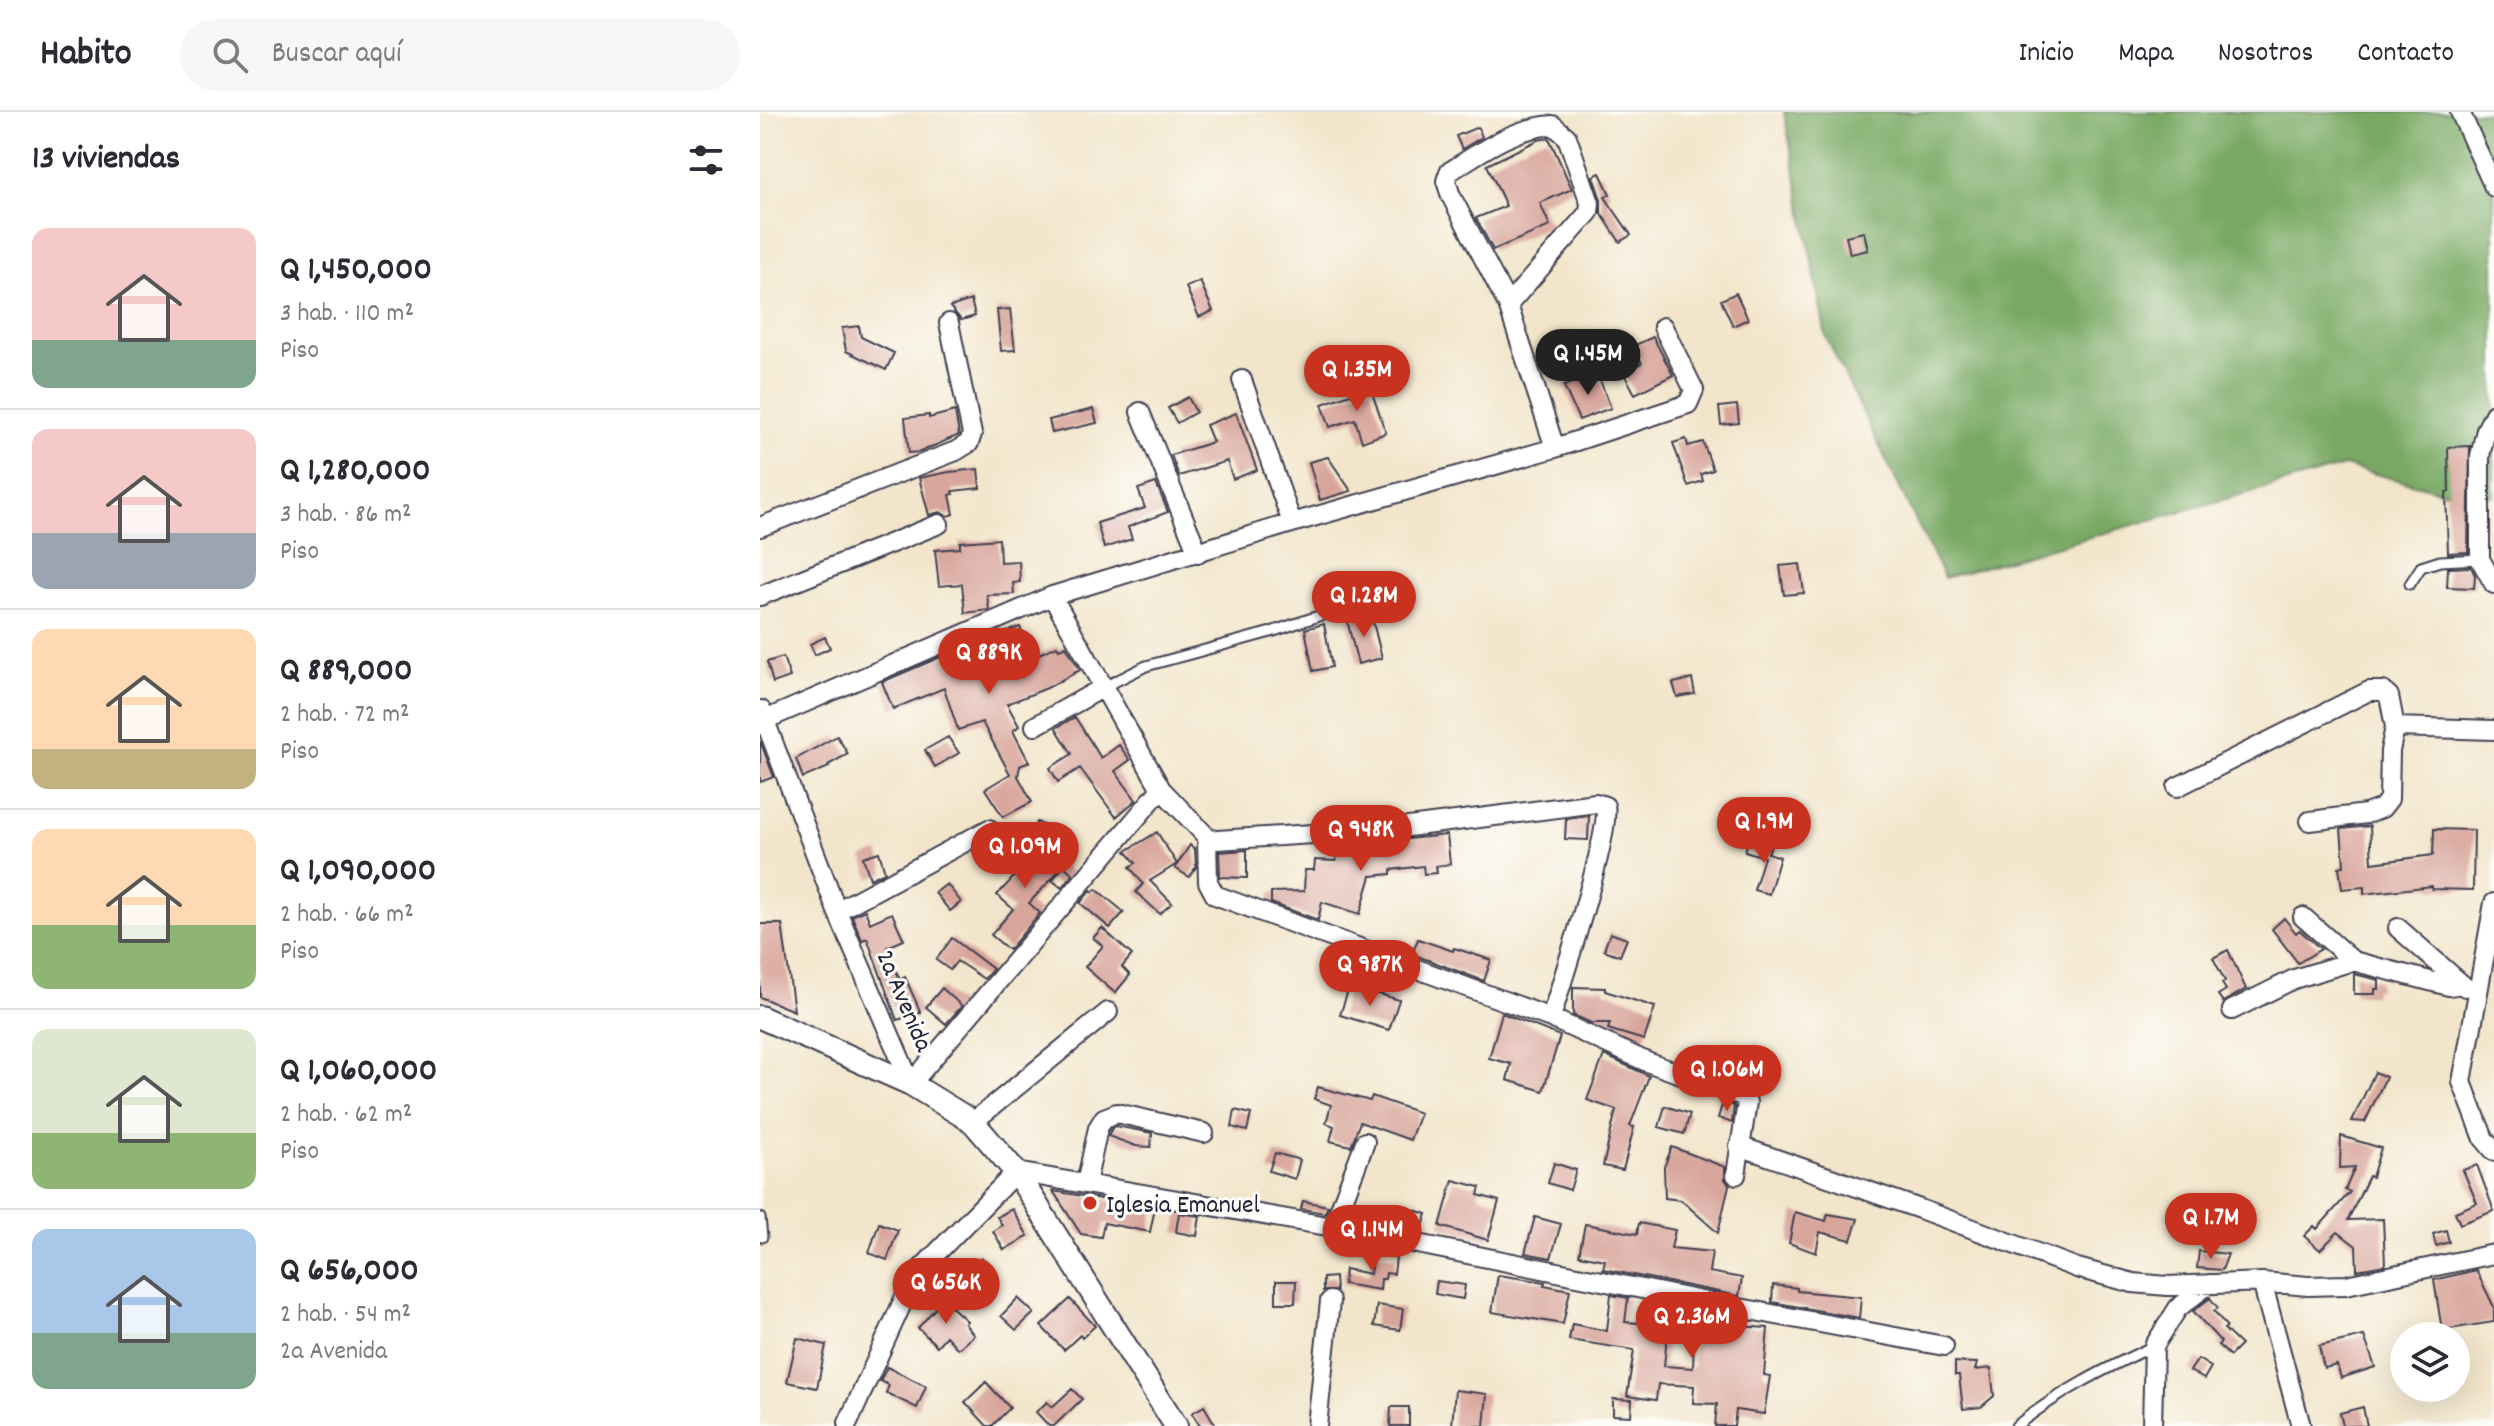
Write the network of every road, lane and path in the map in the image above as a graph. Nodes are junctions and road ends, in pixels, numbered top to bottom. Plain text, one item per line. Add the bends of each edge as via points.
1 (2460, 112) edge
2 (2494, 187) edge
3 (1508, 305) junction
4 (949, 323) dead end
5 (1663, 327) dead end
6 (1242, 380) dead end
7 (1140, 412) dead end
8 (2494, 414) edge
9 (1555, 448) junction
10 (1292, 523) junction
11 (939, 524) dead end
12 (760, 527) edge
13 (1198, 553) junction
14 (2480, 559) junction
15 (2410, 584) dead end
16 (2494, 584) edge
17 (760, 596) edge
18 (1052, 596) junction
19 (1357, 603) dead end
20 (1104, 687) junction
21 (762, 716) edge
22 (1035, 726) dead end
23 (2395, 727) junction
24 (2494, 730) edge
25 (2177, 787) dead end
26 (1161, 789) junction
27 (2310, 821) dead end
28 (989, 829) dead end
29 (1207, 837) junction
30 (2494, 903) edge
31 (837, 911) junction
32 (2303, 917) dead end
33 (2398, 928) dead end
34 (2353, 961) junction
35 (2470, 989) junction
36 (2232, 1010) dead end
37 (1108, 1012) dead end
38 (760, 1017) edge
39 (1551, 1018) junction
40 (911, 1084) junction
41 (973, 1122) junction
42 (1204, 1133) dead end
43 (1365, 1142) dead end
44 (1739, 1146) junction
45 (2494, 1151) edge
46 (1016, 1172) junction
47 (1736, 1175) dead end
48 (1086, 1184) junction
49 (760, 1218) edge
50 (1333, 1227) junction
51 (762, 1237) dead end
52 (2494, 1254) edge
53 (2262, 1282) junction
54 (2209, 1284) junction
55 (1330, 1301) dead end
56 (1944, 1346) dead end
57 (2154, 1346) junction
58 (848, 1423) dead end
59 (1176, 1426) edge
60 (1317, 1426) edge
61 (2016, 1426) edge
62 (2152, 1426) edge
63 (2301, 1426) edge

1 - 2 street
3 - 3 street via 1589,212 1567,137 1553,125 1533,126 1498,141 1449,172 1446,181
3 - 9 street
4 - 12 street via 972,434 969,443
5 - 9 street via 1694,390 1688,404
6 - 10 street
7 - 13 street
8 - 14 street via 2480,456
9 - 10 street
10 - 13 street
11 - 17 street
13 - 18 street
14 - 15 lane via 2421,567
14 - 16 street
18 - 20 street
18 - 21 street
19 - 20 lane via 1146,666
20 - 22 street
20 - 26 street
21 - 31 street, 2a Avenida
23 - 24 street
23 - 25 street via 2389,696 2369,691
23 - 27 street via 2389,799 2382,808
26 - 29 street
26 - 40 street
28 - 31 street
29 - 39 street via 1208,882 1215,895
29 - 39 street via 1393,829 1605,806 1601,845
30 - 35 street
31 - 40 street, 2a Avenida
32 - 34 street
33 - 35 street
34 - 35 street
34 - 36 street via 2294,979
35 - 45 street via 2462,1082 2484,1139
37 - 41 street
38 - 40 street
39 - 44 street via 1647,1062 1742,1096 1747,1102
40 - 41 street, 2a Avenida
41 - 46 street, 2a Avenida
42 - 48 street via 1117,1113 1104,1118
43 - 50 street
44 - 47 street
44 - 54 street via 2077,1268 2133,1283
46 - 48 street
46 - 58 street via 920,1270
46 - 59 street, 2a Avenida
48 - 50 street
49 - 51 lane
50 - 56 street
52 - 53 street via 2346,1285
53 - 54 street
53 - 63 street
54 - 57 street via 2178,1308
55 - 60 street
57 - 61 lane via 2093,1373
57 - 62 street

